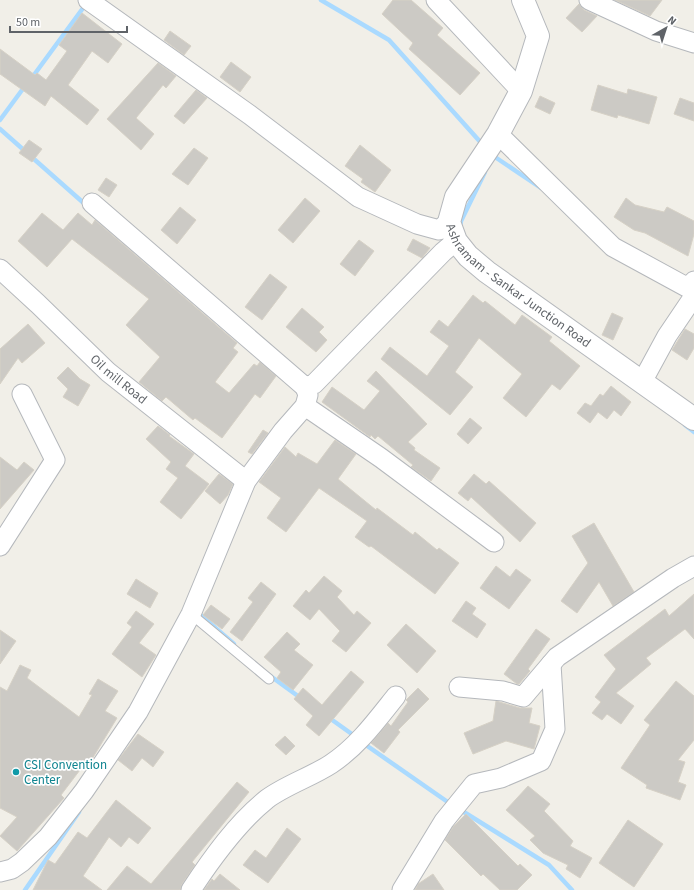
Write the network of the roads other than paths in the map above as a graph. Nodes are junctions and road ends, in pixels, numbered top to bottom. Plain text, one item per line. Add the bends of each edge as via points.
1 (88, 0) edge
2 (436, 0) edge
3 (523, 0) edge
4 (589, 0) edge
5 (694, 43) edge
6 (521, 91) junction
7 (498, 134) junction
8 (92, 203) dead end
9 (453, 232) junction
10 (0, 269) edge
11 (693, 288) edge
12 (642, 382) junction
13 (306, 387) junction
14 (22, 394) dead end
15 (305, 406) junction
16 (694, 419) edge
17 (246, 481) junction
18 (7, 521) edge
19 (494, 542) dead end
20 (0, 546) edge
21 (694, 566) edge
22 (191, 614) junction
23 (551, 664) junction
24 (269, 679) dead end
25 (459, 687) dead end
26 (396, 696) dead end
27 (0, 872) edge
28 (191, 890) edge
29 (402, 890) edge

1 - 9 street via 250,115 358,197 417,224
2 - 6 street
3 - 6 street, Ashramam - Sankar Junction Road via 538,36
4 - 5 street via 656,31
6 - 7 street, Ashramam - Sankar Junction Road
7 - 9 street, Ashramam - Sankar Junction Road via 456,197
7 - 11 street via 613,248
8 - 13 street
9 - 12 street, Ashramam - Sankar Junction Road via 468,256 487,272
9 - 13 street via 443,252 314,384
10 - 17 street, Oil mill Road via 108,372
11 - 12 street
12 - 16 street, Ashramam - Sankar Junction Road
13 - 15 street via 308,395
14 - 18 street via 55,460
15 - 17 street
15 - 19 street via 381,458
17 - 22 street
18 - 20 street
21 - 23 street via 557,657
22 - 24 lane
22 - 27 street via 138,712 84,791 48,837 22,862 12,869
23 - 25 street via 523,697 503,691
23 - 29 street via 555,729 541,761 501,778 474,784 444,821
26 - 28 street via 366,735 348,752 267,799 241,825

